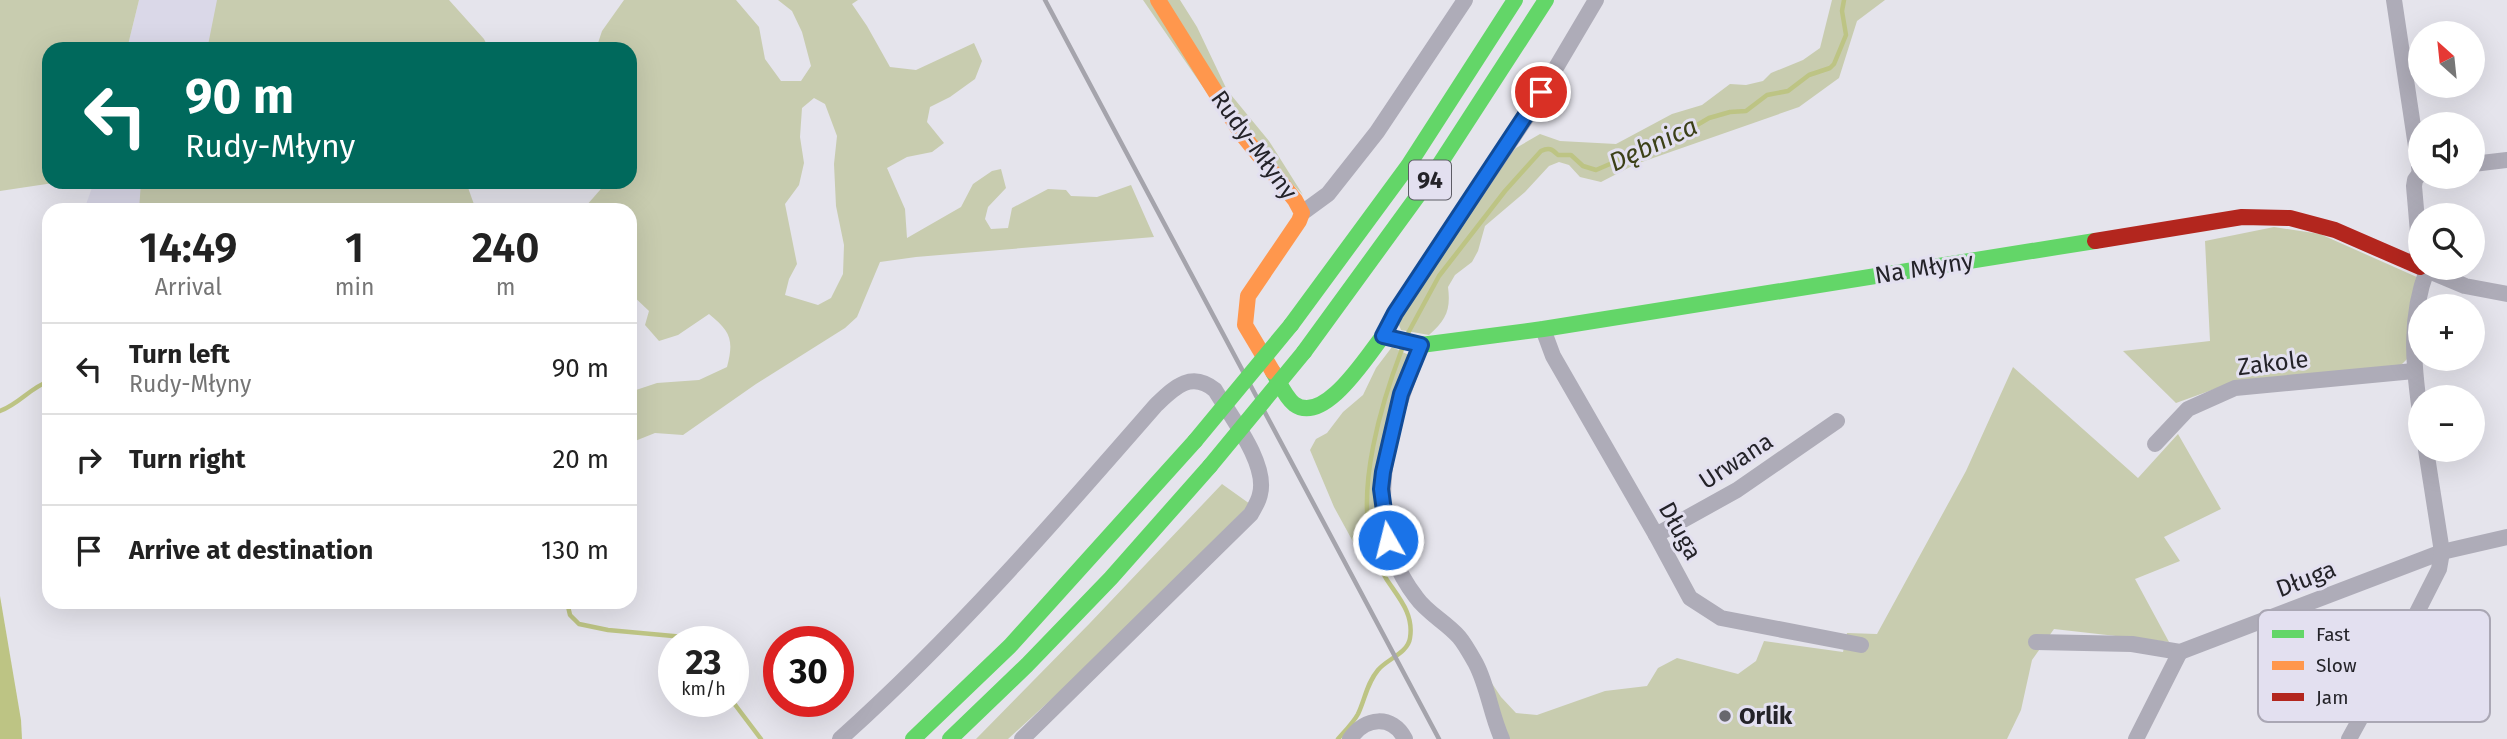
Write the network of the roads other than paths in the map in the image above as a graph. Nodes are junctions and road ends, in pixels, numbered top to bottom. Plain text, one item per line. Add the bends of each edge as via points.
1 (1158, 0) edge
2 (1465, 0) edge
3 (1516, 0) edge
4 (1546, 0) edge
5 (1596, 0) edge
6 (2394, 0) edge
7 (2411, 112) edge
8 (2507, 160) edge
9 (2485, 163) edge
10 (1302, 213) junction
11 (2408, 261) edge
12 (2451, 280) edge
13 (2507, 294) edge
14 (1543, 329) junction
15 (1383, 336) junction
16 (1421, 345) junction
17 (2414, 371) joint
18 (2416, 385) edge
19 (1837, 421) dead end
20 (2155, 444) dead end
21 (2428, 462) edge
22 (1656, 535) junction
23 (2507, 537) edge
24 (2442, 552) junction
25 (2290, 610) edge
26 (2418, 610) edge
27 (2258, 622) edge
28 (2036, 642) dead end
29 (1861, 645) dead end
30 (2180, 652) junction
31 (2358, 722) edge
32 (840, 739) edge
33 (913, 739) edge
34 (950, 739) edge
35 (1022, 739) edge
36 (1350, 739) edge
37 (1405, 739) edge
38 (1502, 739) edge
39 (2136, 739) edge
40 (2349, 739) edge

1 - 10 main road, Rudy-Młyny via 1241,133
2 - 10 street via 1377,132 1328,194
3 - 33 main road, 94, bridge via 1365,226 1291,325 1195,441 1010,646
4 - 34 main road, 94, bridge via 1411,208 1304,352 1111,578
5 - 15 street via 1528,116
6 - 7 street
8 - 9 street
10 - 15 main road, Rudy-Młyny via 1248,296 1245,308 1245,325 1291,402 1301,409 1317,408 1330,400
11 - 14 main road, Na Młyny via 2334,230 2290,218 2242,217
12 - 13 street, Na Młyny
14 - 16 main road, Na Młyny
14 - 22 street, Długa via 1553,356
15 - 16 main road
16 - 38 street via 1401,394 1383,472 1388,540 1392,557 1416,598 1459,637 1477,666
17 - 18 street
17 - 20 street, Zakole via 2235,388 2188,409
19 - 22 street, Urwana via 1737,490
21 - 24 street
22 - 29 street, Długa via 1690,598 1721,618
23 - 24 street, Długa
24 - 25 street, Długa
24 - 26 street via 2439,569
27 - 30 street, Długa
28 - 30 street via 2132,644
30 - 39 street
31 - 40 street
32 - 35 street via 973,612 1156,404 1178,384 1208,384 1257,462 1261,495 1251,514
36 - 37 street via 1364,723 1374,720 1392,723

